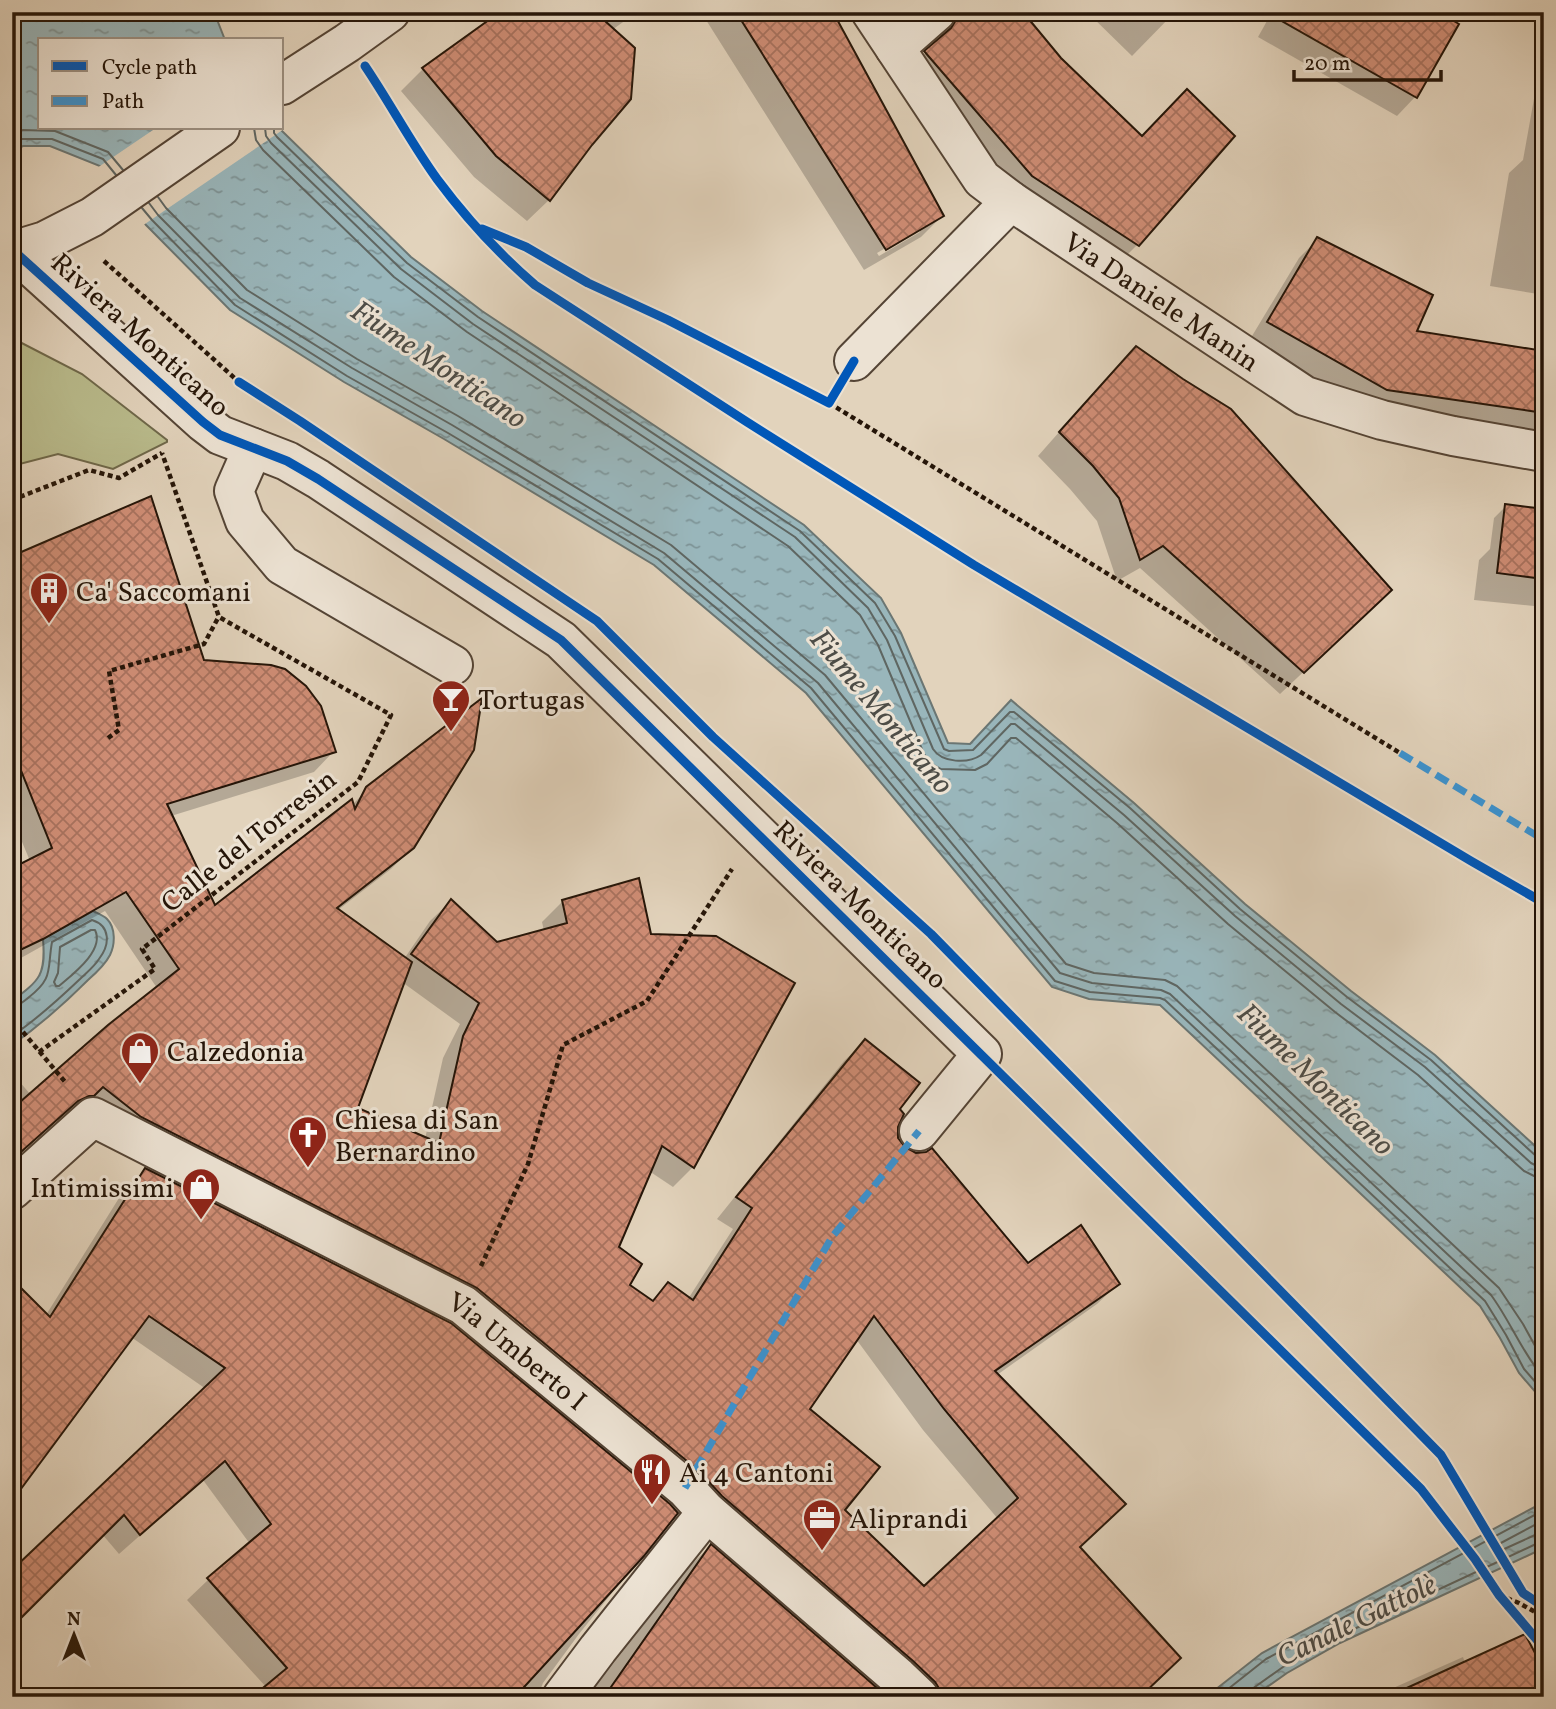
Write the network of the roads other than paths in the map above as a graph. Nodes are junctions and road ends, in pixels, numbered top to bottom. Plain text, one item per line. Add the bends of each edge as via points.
1 (390, 12) edge
2 (871, 12) edge
3 (936, 12) edge
4 (895, 48) junction
5 (295, 76) edge
6 (217, 130) edge
7 (1011, 201) junction
8 (13, 251) edge
9 (854, 361) road end
10 (253, 448) junction
11 (1544, 452) edge
12 (453, 665) dead end
13 (919, 1131) dead end
14 (12, 1190) edge
15 (707, 1512) junction
16 (562, 1697) edge
17 (919, 1697) edge

1 - 5 street
2 - 4 street, Via Daniele Manin
3 - 4 street
4 - 7 street, Via Daniele Manin via 982,179
6 - 8 street via 92,217 87,238 44,241
7 - 9 street
7 - 11 street, Via Daniele Manin via 1305,396 1382,420
8 - 10 street, Riviera Monticano via 203,422 220,435
10 - 12 street via 234,491 245,521 282,565
10 - 13 street, Riviera Monticano via 317,479 561,640 982,1054
14 - 15 street, Via Umberto I via 93,1116 463,1305 685,1488
15 - 16 street
15 - 17 street, Via Umberto I

